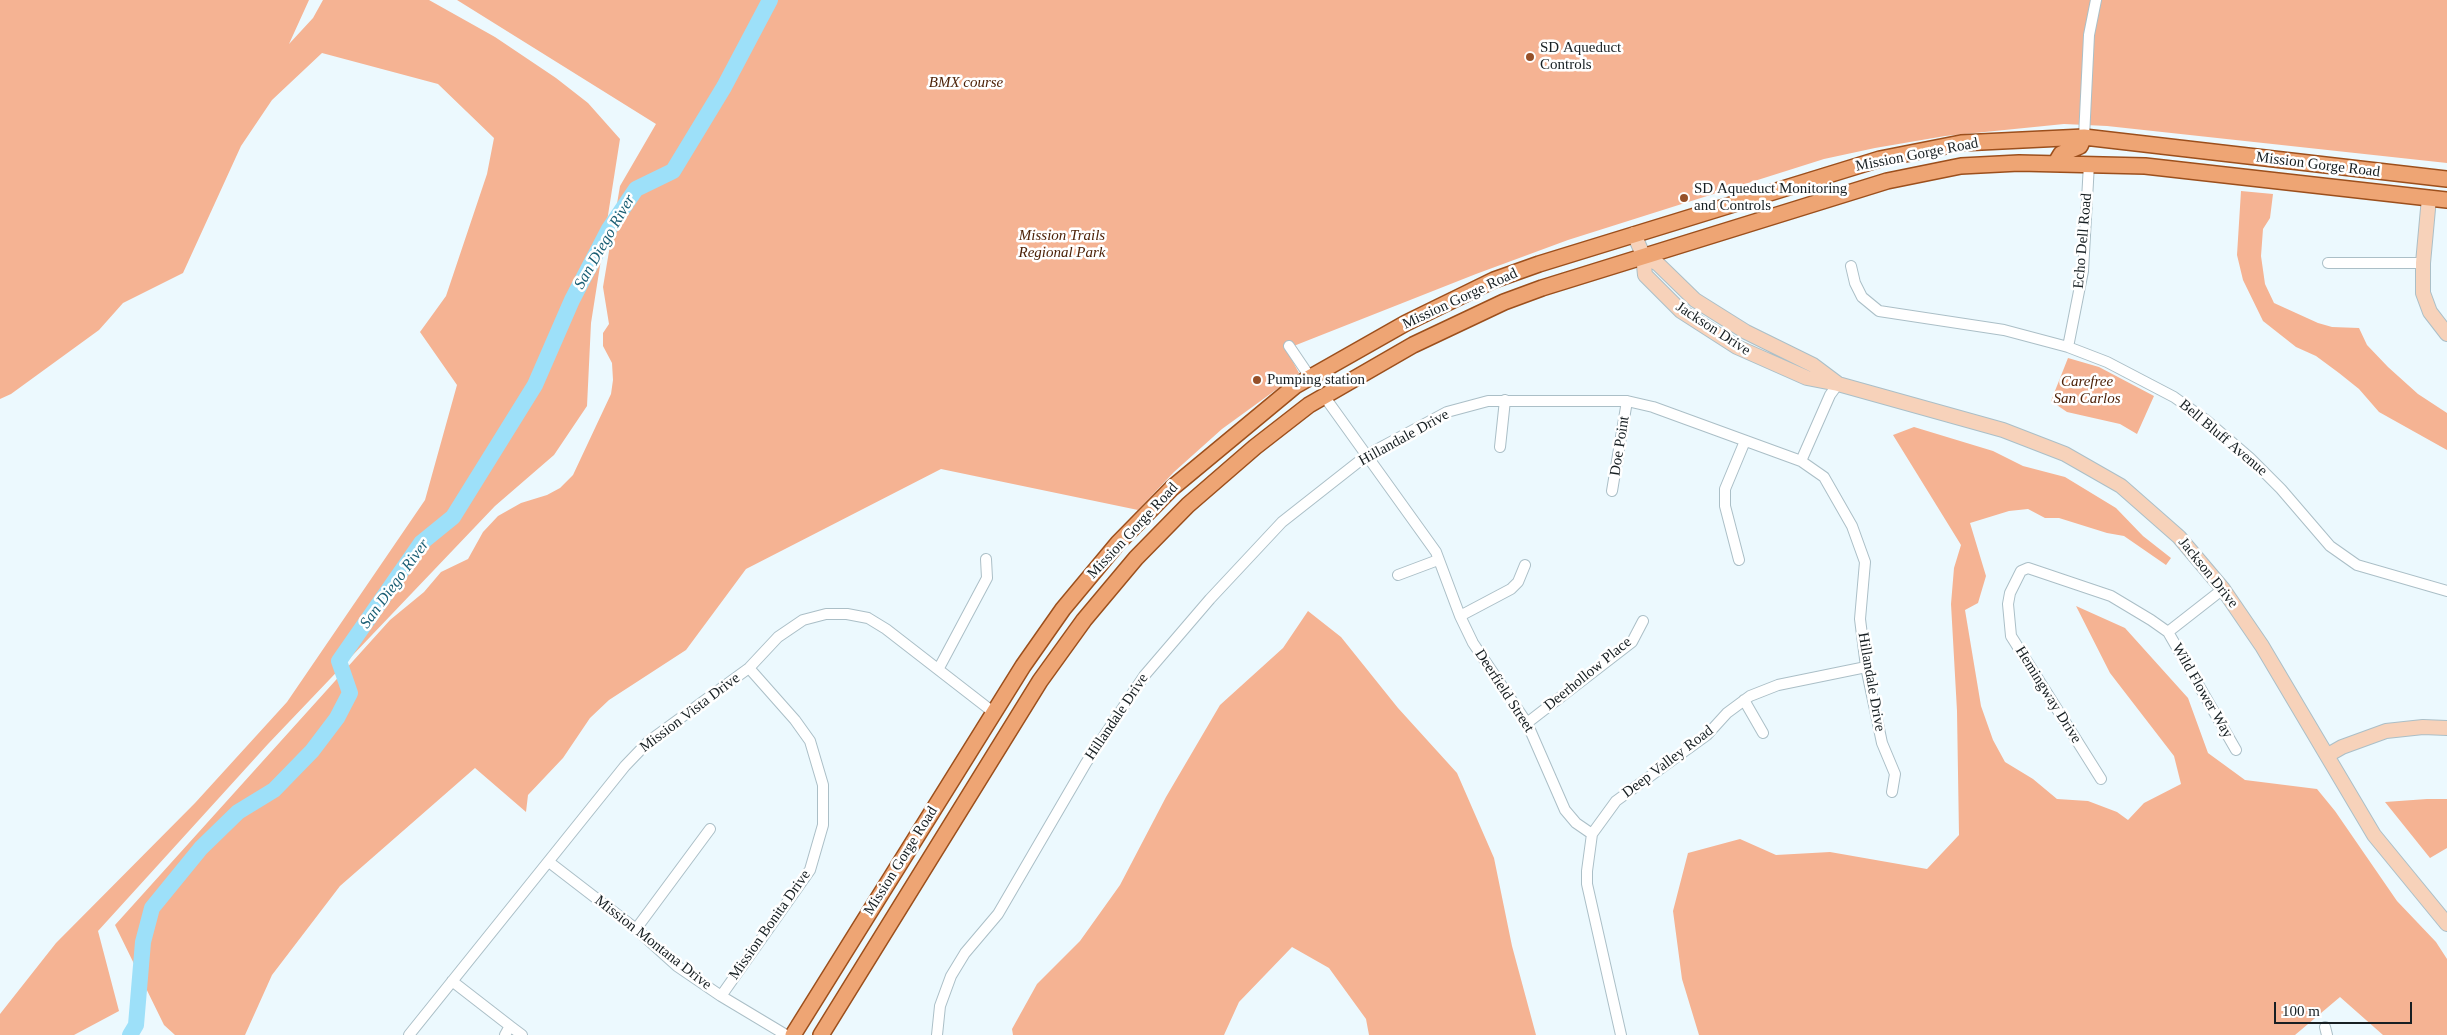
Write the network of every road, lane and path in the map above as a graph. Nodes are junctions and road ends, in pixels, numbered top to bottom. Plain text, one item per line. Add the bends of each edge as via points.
1 (2096, 0) edge
2 (2084, 136) junction
3 (2056, 164) junction
4 (2089, 164) junction
5 (2447, 179) edge
6 (2429, 198) junction
7 (2447, 200) edge
8 (1634, 234) junction
9 (1643, 255) junction
10 (2328, 263) dead end
11 (2423, 263) junction
12 (1851, 266) dead end
13 (2447, 334) edge
14 (1289, 346) dead end
15 (2068, 347) junction
16 (1310, 377) junction
17 (1838, 384) junction
18 (1324, 396) junction
19 (1505, 400) junction
20 (1627, 401) junction
21 (1745, 441) junction
22 (1500, 447) dead end
23 (1366, 456) junction
24 (1801, 461) junction
25 (1612, 491) dead end
26 (986, 559) dead end
27 (1438, 560) junction
28 (1739, 560) dead end
29 (1525, 565) dead end
30 (1398, 576) dead end
31 (2223, 589) junction
32 (2447, 591) edge
33 (1460, 616) junction
34 (1644, 621) dead end
35 (2168, 632) junction
36 (1866, 667) junction
37 (749, 668) junction
38 (938, 668) junction
39 (1744, 700) junction
40 (993, 712) junction
41 (1528, 723) junction
42 (2447, 728) edge
43 (1763, 733) dead end
44 (2236, 750) dead end
45 (2328, 755) junction
46 (2101, 779) dead end
47 (1892, 792) dead end
48 (710, 829) dead end
49 (1592, 834) junction
50 (549, 862) junction
51 (2445, 919) edge
52 (636, 929) junction
53 (452, 980) junction
54 (721, 996) junction
55 (507, 1030) edge
56 (409, 1035) edge
57 (522, 1035) edge
58 (786, 1035) edge
59 (793, 1035) edge
60 (821, 1035) edge
61 (937, 1035) edge
62 (1622, 1035) edge

1 - 2 street via 2089,35
2 - 3 main road via 2080,146 2061,154
2 - 5 main road, Mission Gorge Road
2 - 8 main road, Mission Gorge Road via 1960,143 1880,159
3 - 4 main road, Mission Gorge Road
3 - 9 main road, Mission Gorge Road via 1961,166 1886,181
4 - 6 main road, Mission Gorge Road via 2145,166
4 - 15 street, Echo Dell Road via 2083,270
6 - 7 main road, Mission Gorge Road
6 - 11 main road
8 - 9 main road
8 - 16 main road, Mission Gorge Road via 1494,280 1406,323
9 - 17 main road, Jackson Drive via 1658,264 1695,300 1746,332 1813,364
9 - 18 main road, Mission Gorge Road via 1504,302 1413,346
10 - 11 street
11 - 13 main road via 2423,293 2430,312
12 - 15 street, Bell Bluff Avenue via 1862,297 1880,310 2004,330
14 - 16 street
15 - 32 street, Bell Bluff Avenue via 2107,362 2174,397 2206,420 2274,483 2330,546 2357,565
16 - 40 main road, Mission Gorge Road via 1243,427 1172,488 1118,543 1063,609
17 - 24 street
17 - 31 main road, Jackson Drive via 2003,430 2065,454 2121,486 2179,537
18 - 23 street, Deerfield Street
18 - 60 main road, Mission Gorge Road via 1255,447 1188,505 1136,558 1084,620 1002,741
19 - 20 street, Hillandale Drive
19 - 22 street
19 - 23 street, Hillandale Drive via 1447,412
20 - 21 street, Hillandale Drive via 1653,407
20 - 25 street, Doe Point
21 - 24 street, Hillandale Drive
21 - 28 street via 1725,489 1725,506
23 - 27 street, Deerfield Street via 1436,552
23 - 61 street, Hillandale Drive via 1282,522 1144,676 1086,763 998,914 965,953 951,976 940,1006
24 - 36 street, Hillandale Drive via 1824,478 1852,526 1865,562 1860,619
26 - 38 street via 987,578
27 - 30 street
27 - 33 street, Deerfield Street
29 - 33 street via 1518,582 1511,589
31 - 35 street
31 - 45 main road, Jackson Drive
33 - 41 street, Deerfield Street via 1473,643
34 - 41 street, Deerhollow Place via 1632,642
35 - 44 street, Wild Flower Way
35 - 46 street, Hemingway Drive via 2110,596 2028,568 2021,571 2010,593 2011,636
36 - 39 street, Deep Valley Road via 1778,685
36 - 47 street, Hillandale Drive via 1882,744 1895,774
37 - 38 street, Mission Vista Drive via 778,636 803,620 826,614 868,618
37 - 50 street, Mission Vista Drive via 650,741 625,766
37 - 54 street, Mission Bonita Drive via 810,741 823,785 823,825 810,870
38 - 40 street, Mission Vista Drive
39 - 43 street
39 - 49 street, Deep Valley Road via 1707,735 1616,801
40 - 59 main road, Mission Gorge Road
41 - 49 street, Deerfield Street via 1565,810
42 - 45 main road via 2386,731
45 - 51 main road, Jackson Drive via 2374,835
48 - 52 street
49 - 62 street via 1587,884
50 - 52 street, Mission Montana Drive
50 - 53 street, Mission Vista Drive
52 - 54 street, Mission Montana Drive via 677,966
53 - 55 street
53 - 56 street, Mission Vista Drive
54 - 58 street, Mission Montana Drive
55 - 57 street

